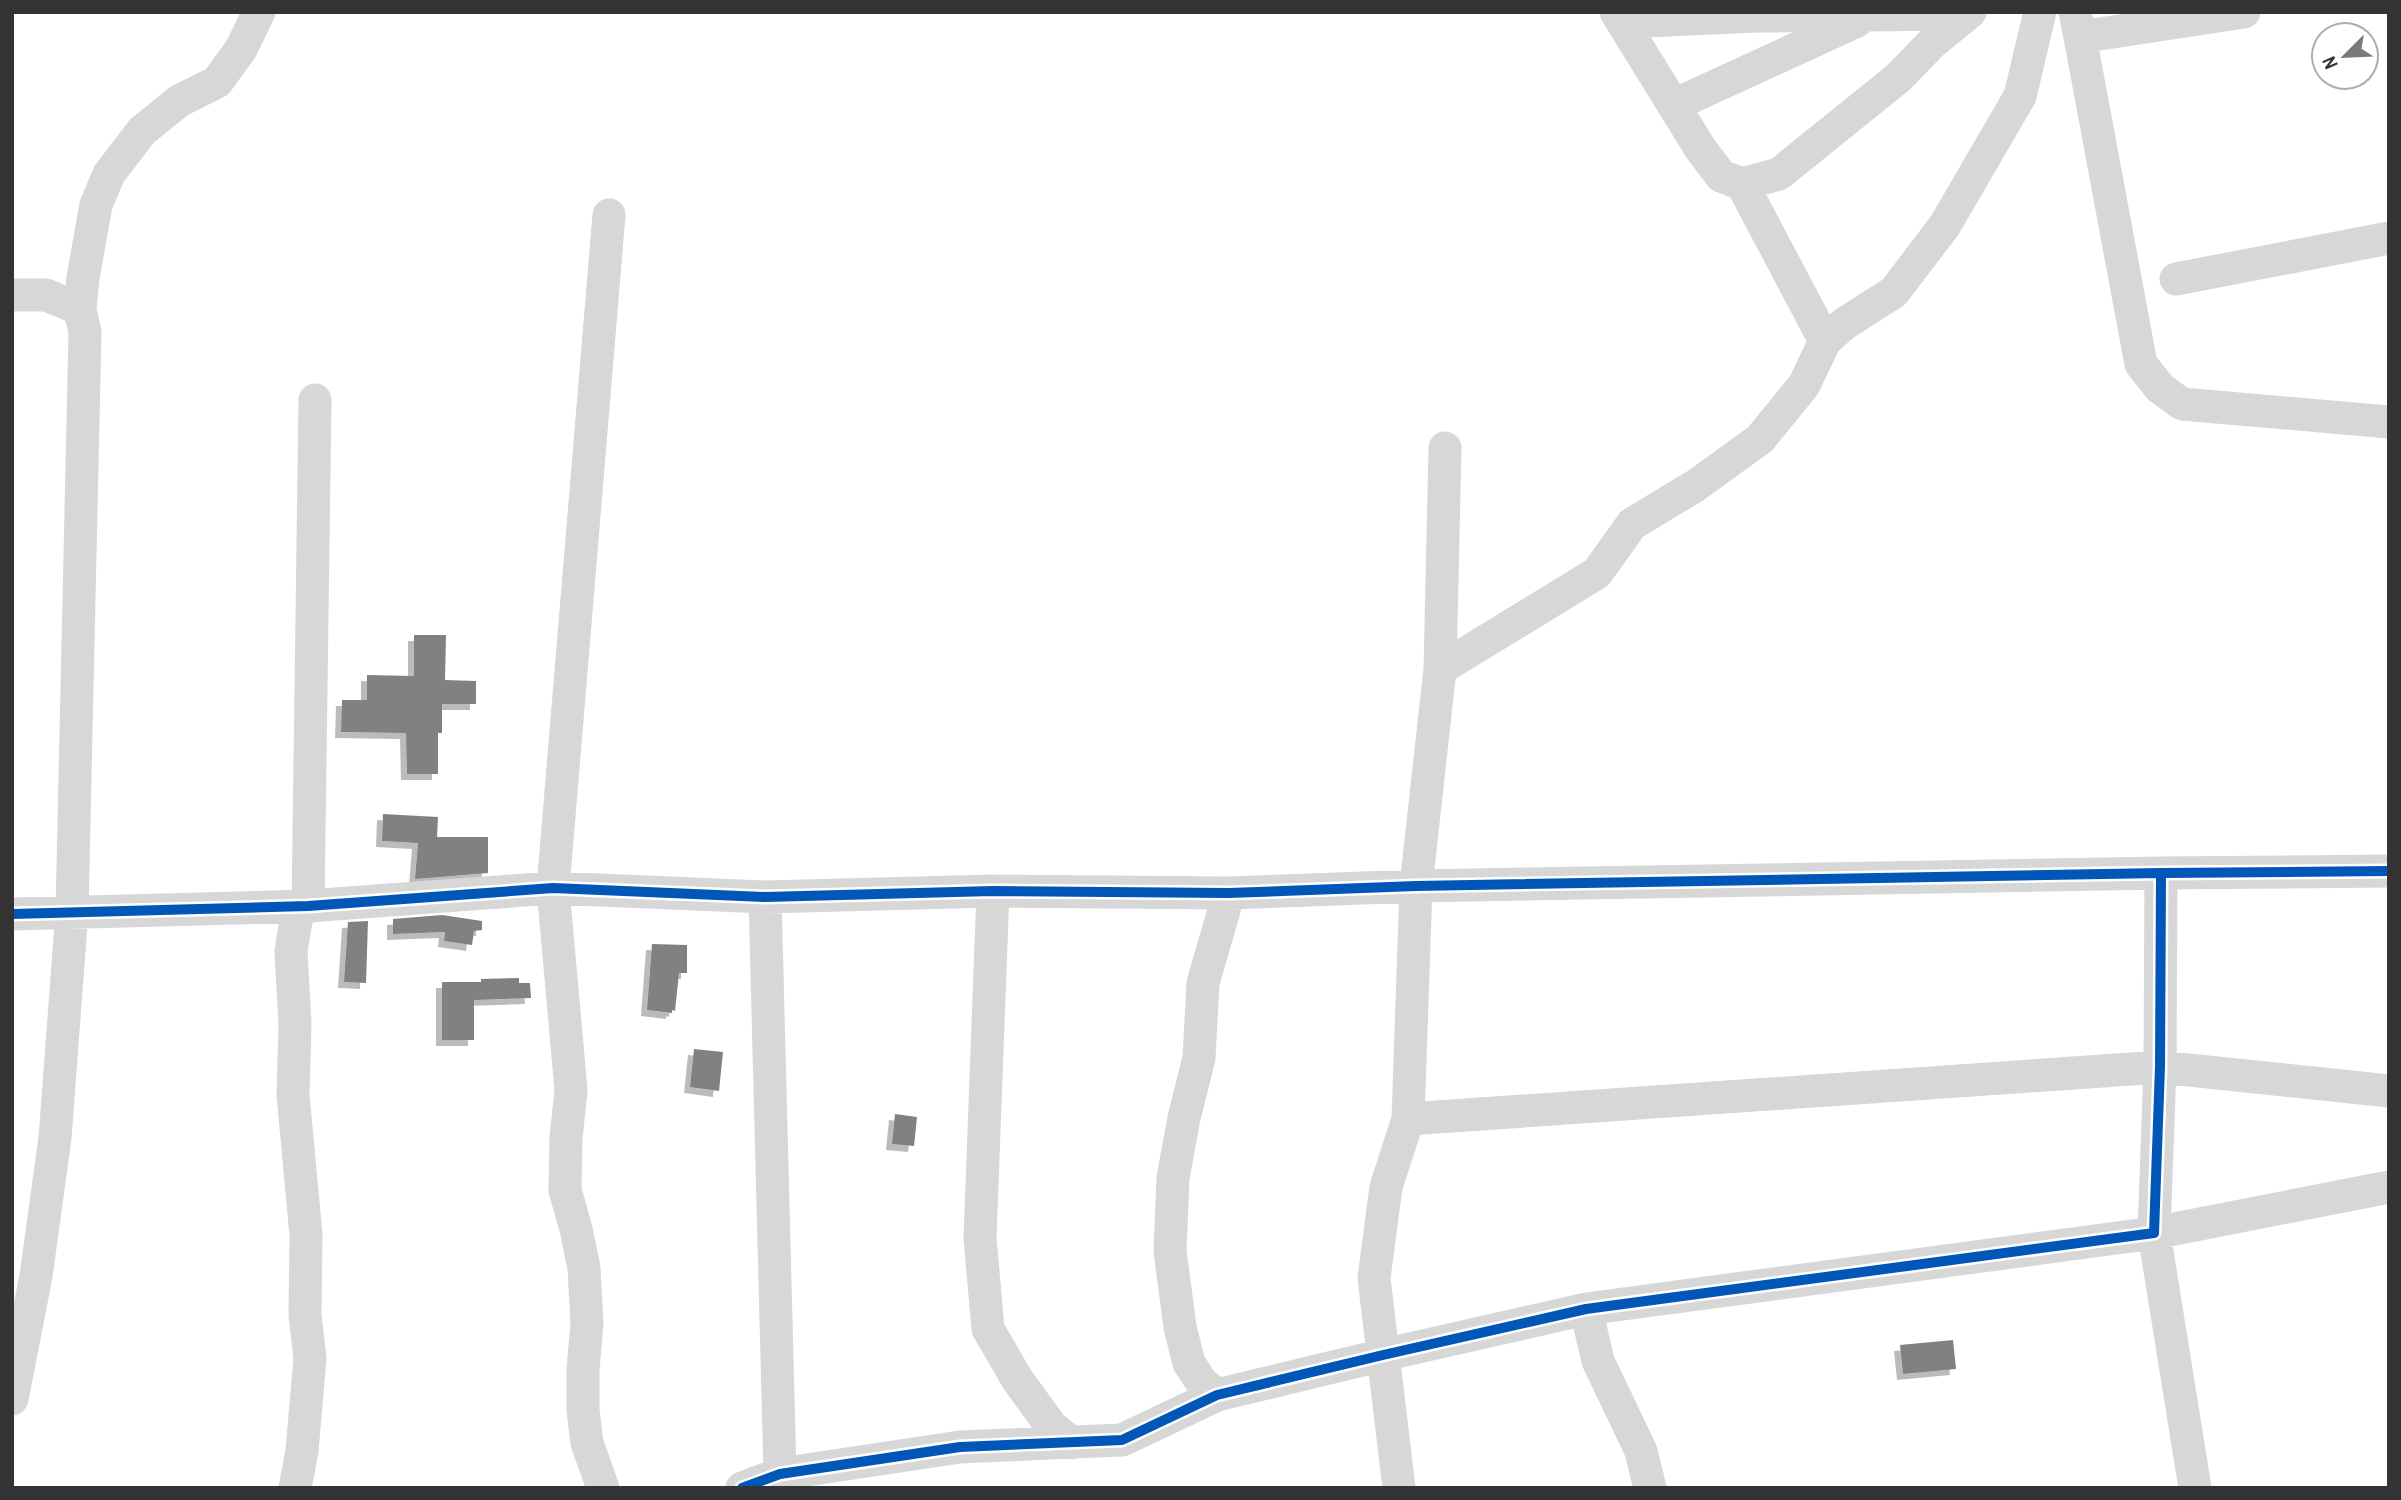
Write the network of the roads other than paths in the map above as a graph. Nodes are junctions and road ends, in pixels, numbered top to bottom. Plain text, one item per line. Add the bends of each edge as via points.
1 (259, 12) edge
2 (2040, 12) edge
3 (2245, 12) edge
4 (1969, 13) edge
5 (1619, 17) edge
6 (1865, 17) junction
7 (2078, 25) edge
8 (1674, 105) junction
9 (1742, 184) junction
10 (609, 215) dead end
11 (2389, 238) edge
12 (2176, 279) dead end
13 (12, 295) edge
14 (80, 309) junction
15 (1825, 341) junction
16 (315, 400) dead end
17 (2389, 422) edge
18 (1445, 448) dead end
19 (1440, 668) junction
20 (2389, 871) edge
21 (2161, 873) junction
22 (1416, 886) junction
23 (553, 888) junction
24 (993, 891) junction
25 (1229, 892) junction
26 (765, 897) junction
27 (308, 905) junction
28 (72, 911) junction
29 (12, 914) edge
30 (2160, 1067) junction
31 (2389, 1091) edge
32 (1408, 1119) junction
33 (2389, 1187) edge
34 (2154, 1233) junction
35 (1586, 1309) junction
36 (1383, 1355) junction
37 (1217, 1395) junction
38 (12, 1399) edge
39 (1072, 1443) junction
40 (780, 1475) junction
41 (295, 1488) edge
42 (603, 1488) edge
43 (742, 1488) edge
44 (1399, 1488) edge
45 (1650, 1488) edge
46 (2194, 1488) edge

1 - 14 street via 241,49 217,82 179,101 142,131 109,174 96,205
2 - 15 street via 2020,96 1945,225 1894,292
3 - 7 street
4 - 6 street
4 - 9 street via 1898,78 1779,174
5 - 6 street
5 - 8 street
6 - 8 street
7 - 17 street via 2141,364 2160,388 2182,404
8 - 9 street via 1721,176
9 - 15 street
10 - 23 street
11 - 12 street
13 - 14 street via 46,295
14 - 28 street via 85,332
15 - 19 street via 1804,385 1760,439 1632,524 1597,573
16 - 27 street
18 - 19 street
19 - 22 street
20 - 21 street
21 - 22 street
21 - 30 street
22 - 25 street
22 - 32 street
23 - 26 street
23 - 27 street
23 - 42 street via 571,1090 565,1189 584,1268 583,1410 587,1443
24 - 25 street
24 - 26 street
24 - 39 street via 980,1238 988,1329 1051,1426
25 - 37 street via 1203,983 1199,1058 1173,1178 1170,1251 1189,1363
26 - 40 street
27 - 28 street
27 - 41 street via 297,915 291,951 293,1095 306,1235 305,1315 310,1358
28 - 29 street
28 - 38 street via 54,1138 36,1276
30 - 31 street
30 - 32 street
30 - 34 street
32 - 36 street via 1386,1187 1374,1278
33 - 34 street
34 - 35 street
34 - 46 street
35 - 36 street
35 - 45 street via 1598,1361 1642,1451
36 - 37 street
36 - 44 street
37 - 39 street via 1122,1440
39 - 40 street via 960,1447
40 - 43 street

